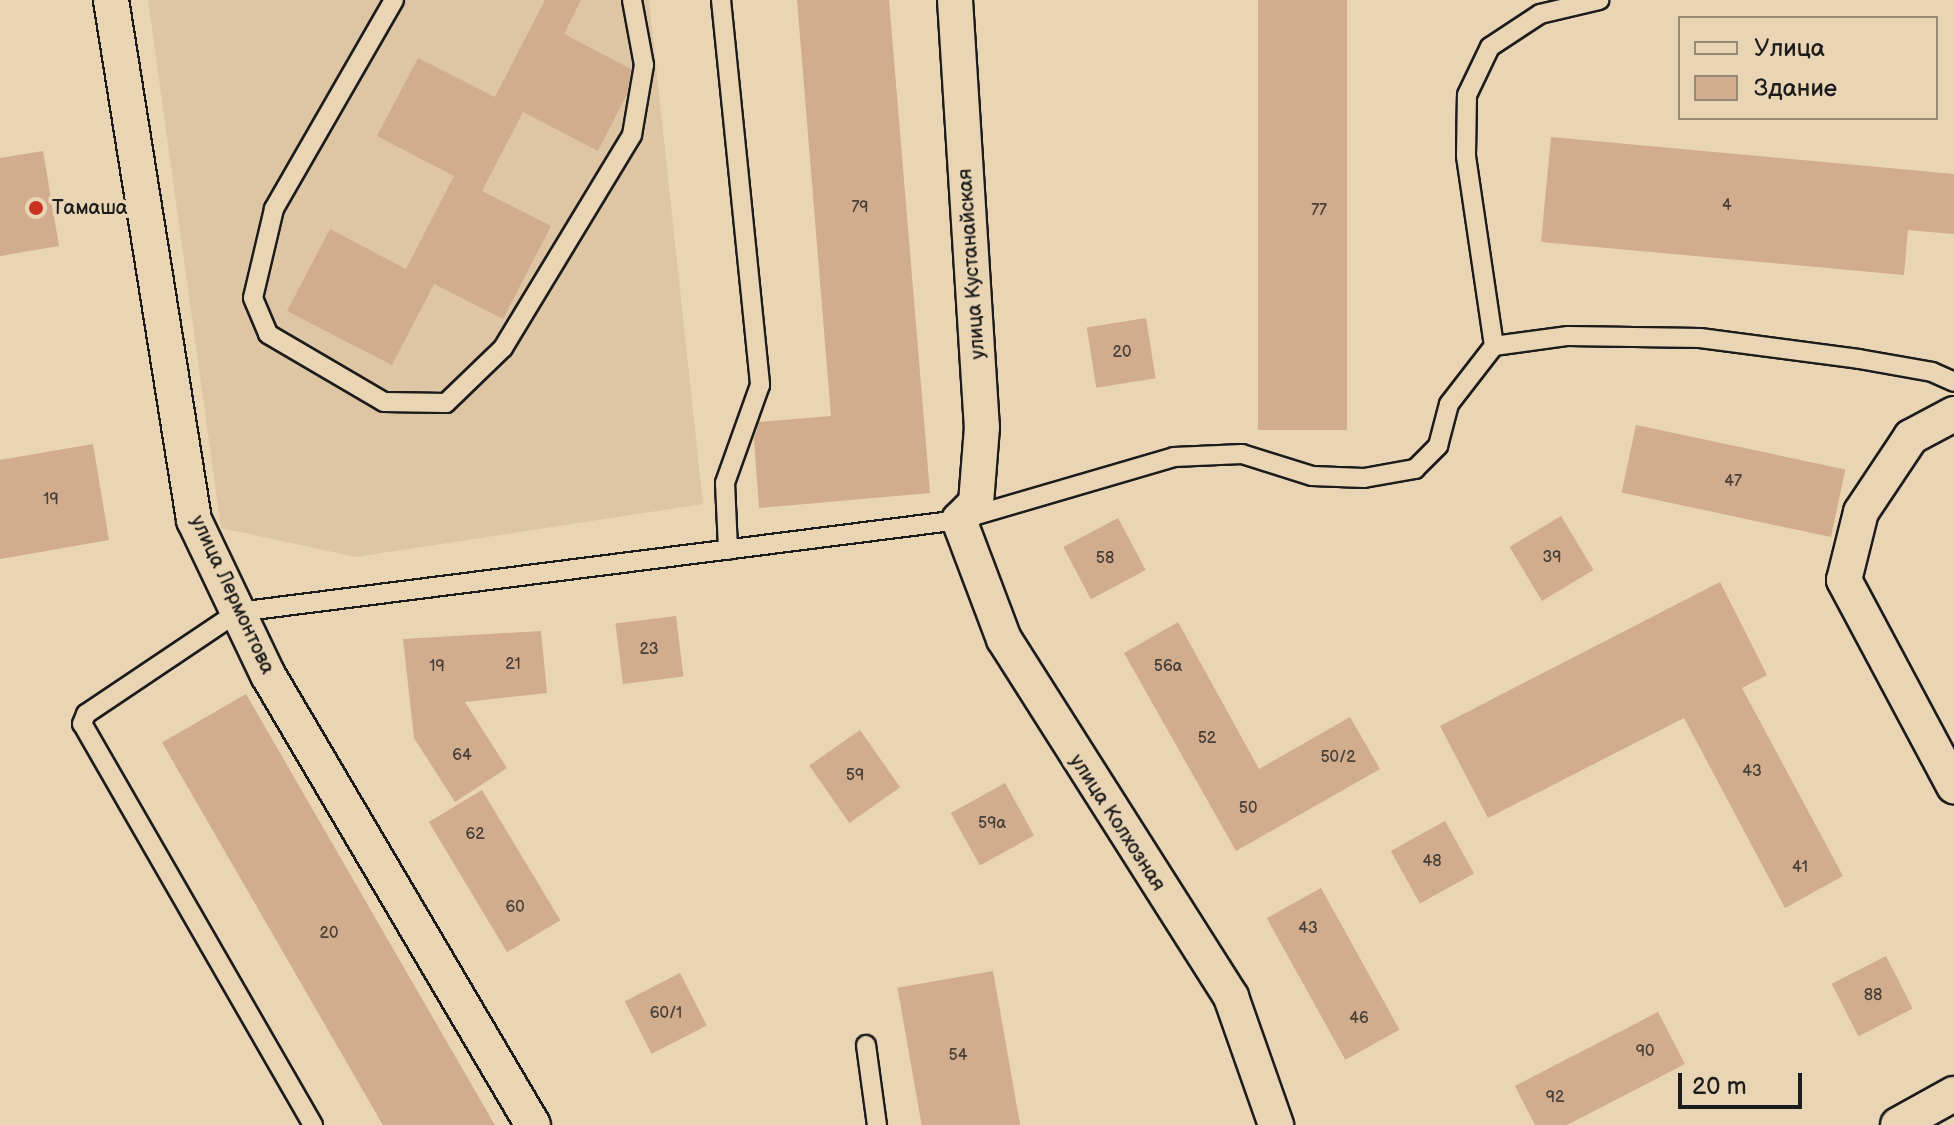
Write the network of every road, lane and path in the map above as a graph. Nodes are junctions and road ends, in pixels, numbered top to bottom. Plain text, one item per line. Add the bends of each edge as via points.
1 (111, 0) edge
2 (394, 0) edge
3 (632, 0) edge
4 (721, 0) edge
5 (955, 0) edge
6 (1599, 0) edge
7 (1494, 346) junction
8 (1954, 382) edge
9 (1954, 414) edge
10 (959, 520) junction
11 (728, 550) junction
12 (238, 612) junction
13 (1954, 786) edge
14 (866, 1045) dead end
15 (1954, 1094) edge
16 (313, 1125) edge
17 (533, 1125) edge
18 (877, 1125) edge
19 (1276, 1125) edge
20 (1898, 1125) edge

1 - 12 street, улица Лермонтова via 194,520
2 - 3 lane via 274,209 253,298 268,334 384,402 446,403 503,348 632,135 644,65
4 - 11 lane via 760,385 725,483
5 - 10 street, улица Кустанайская via 982,427 976,503
6 - 7 lane via 1540,14 1490,47 1467,95 1466,156
7 - 8 lane via 1568,336 1700,338 1917,369
7 - 10 lane via 1449,404 1438,446 1415,469 1364,478 1312,476 1242,454 1174,457
9 - 13 street via 1911,437 1861,512 1844,580
10 - 11 lane
10 - 19 street, улица Колхозная via 1004,639 1231,997
11 - 12 lane
12 - 16 lane via 86,714 82,724
12 - 17 street, улица Лермонтова via 268,675
14 - 18 lane
15 - 20 street

